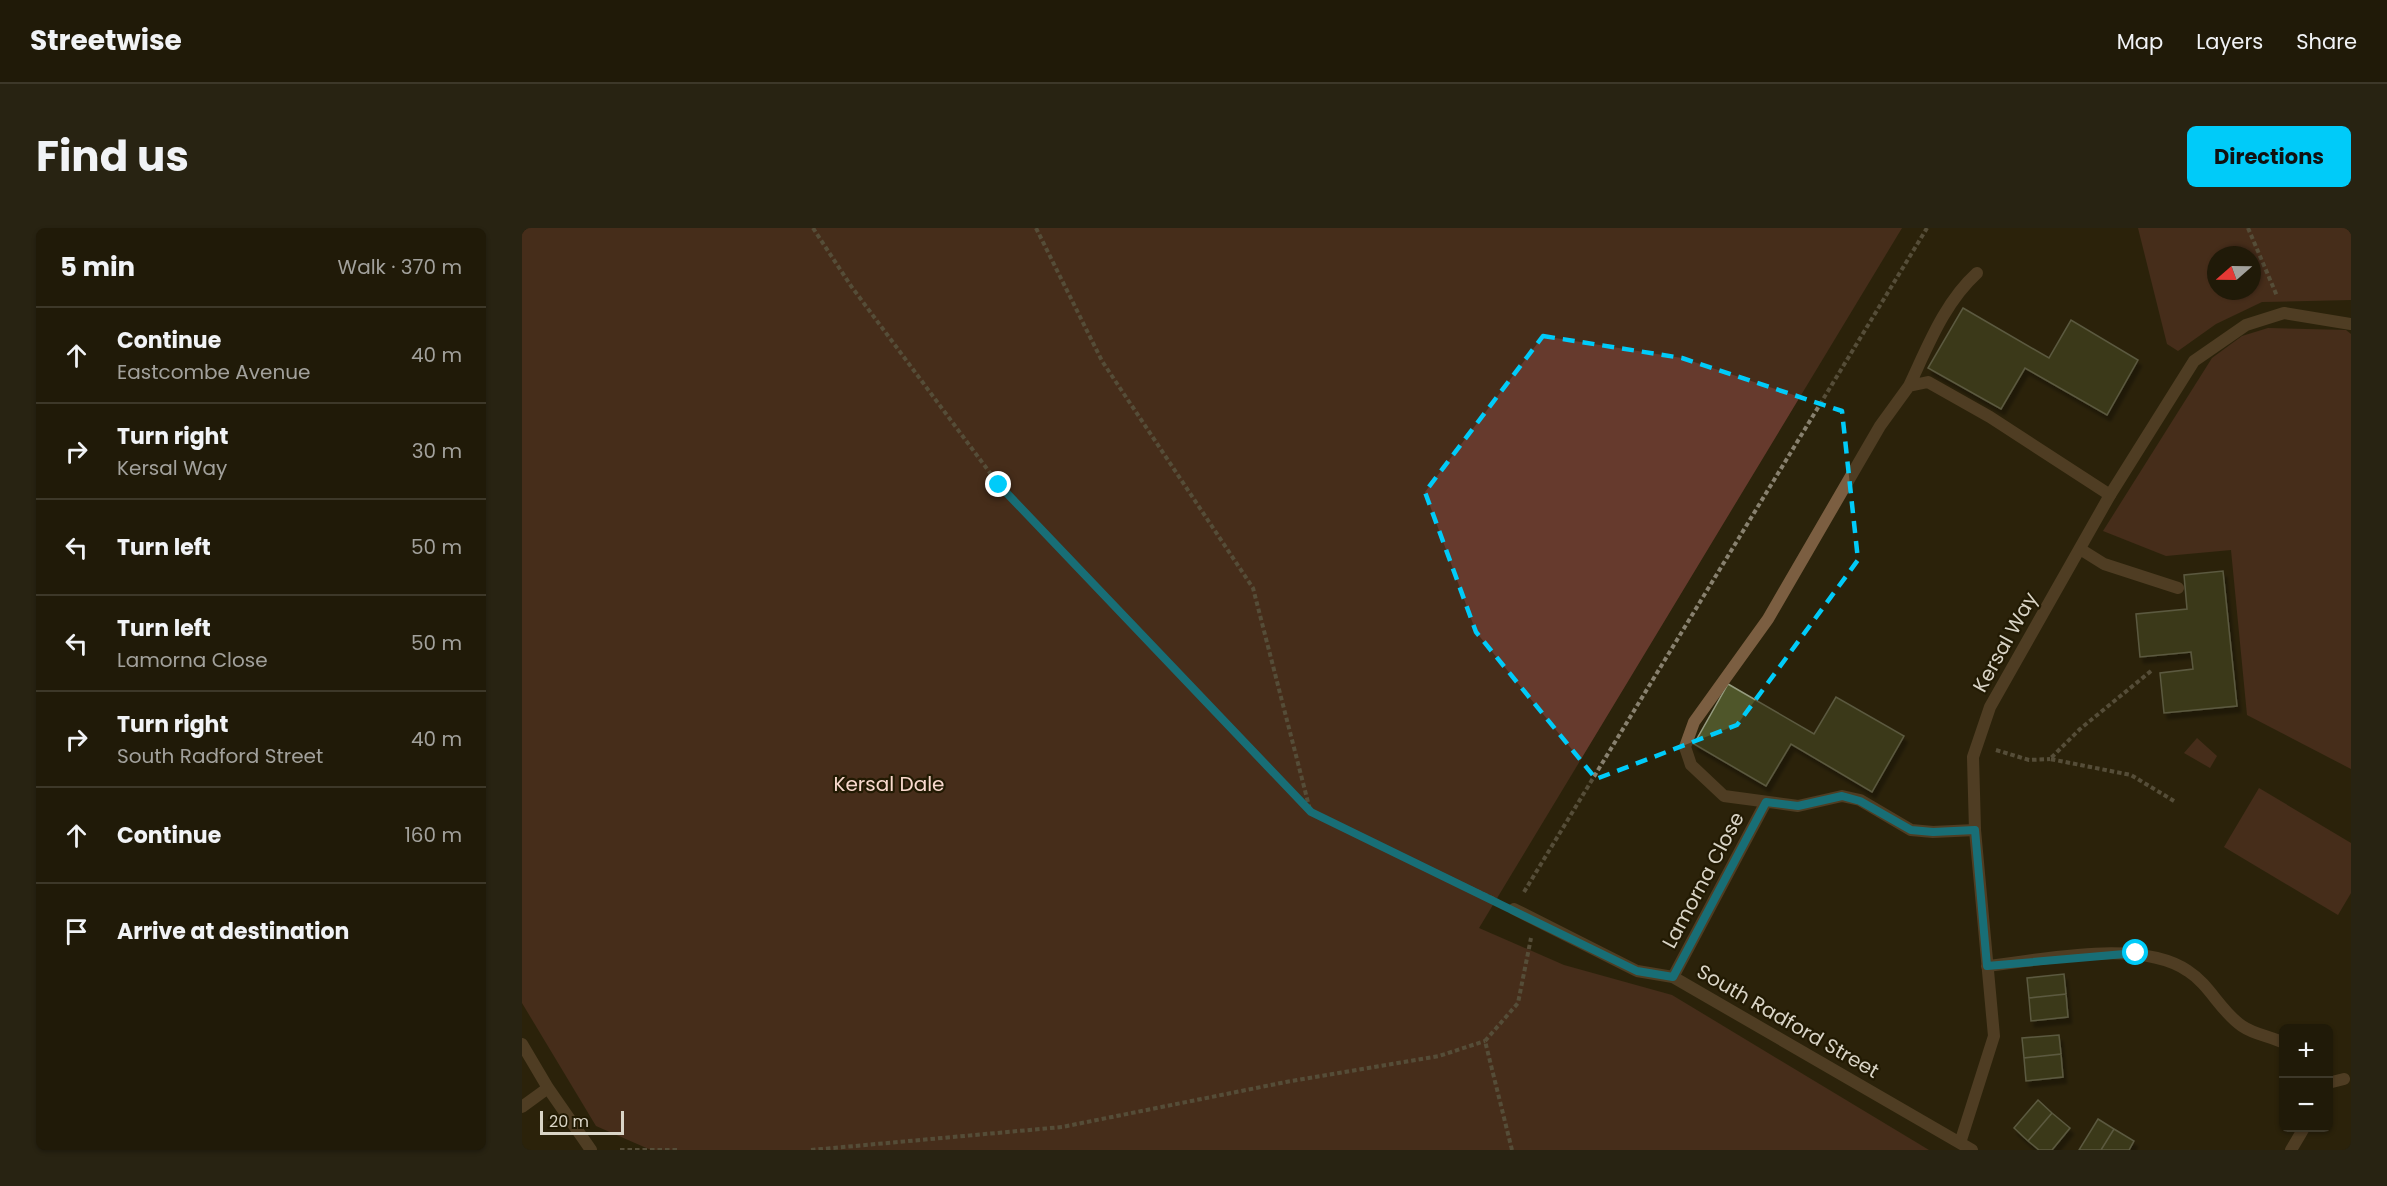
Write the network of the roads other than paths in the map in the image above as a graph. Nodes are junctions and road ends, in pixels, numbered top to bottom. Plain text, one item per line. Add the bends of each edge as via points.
1 (1977, 273) dead end
2 (2351, 324) edge
3 (1909, 386) junction
4 (2110, 495) junction
5 (2080, 549) junction
6 (2178, 588) dead end
7 (1766, 802) junction
8 (1975, 830) junction
9 (1514, 909) road end
10 (1987, 966) junction
11 (1673, 977) junction
12 (2279, 1043) edge
13 (522, 1044) edge
14 (2344, 1079) dead end
15 (2333, 1082) edge
16 (548, 1088) junction
17 (522, 1107) edge
18 (2302, 1132) edge
19 (1960, 1143) junction
20 (591, 1150) edge
21 (1972, 1150) edge
22 (2291, 1150) edge

1 - 3 street via 1940,321
2 - 4 street, Kersal Way via 2284,313 2246,325 2194,361
3 - 4 street via 1928,382
3 - 7 street via 1880,426 1768,619 1694,723 1685,747 1691,765 1724,796
4 - 5 street, Kersal Way
5 - 6 street via 2104,564
5 - 8 street, Kersal Way via 1990,707 1973,757
7 - 8 street via 1798,806 1842,796 1860,801 1911,830
7 - 11 street, Lamorna Close
8 - 10 street, Kersal Way
9 - 11 street, South Radford Street via 1637,971
10 - 12 street via 2118,953 2155,956 2200,979 2241,1026
10 - 19 street, Kersal Way via 1994,1036
11 - 19 street, South Radford Street
13 - 16 street
14 - 15 street
16 - 17 street
16 - 20 street
18 - 22 street
19 - 21 street, South Radford Street

